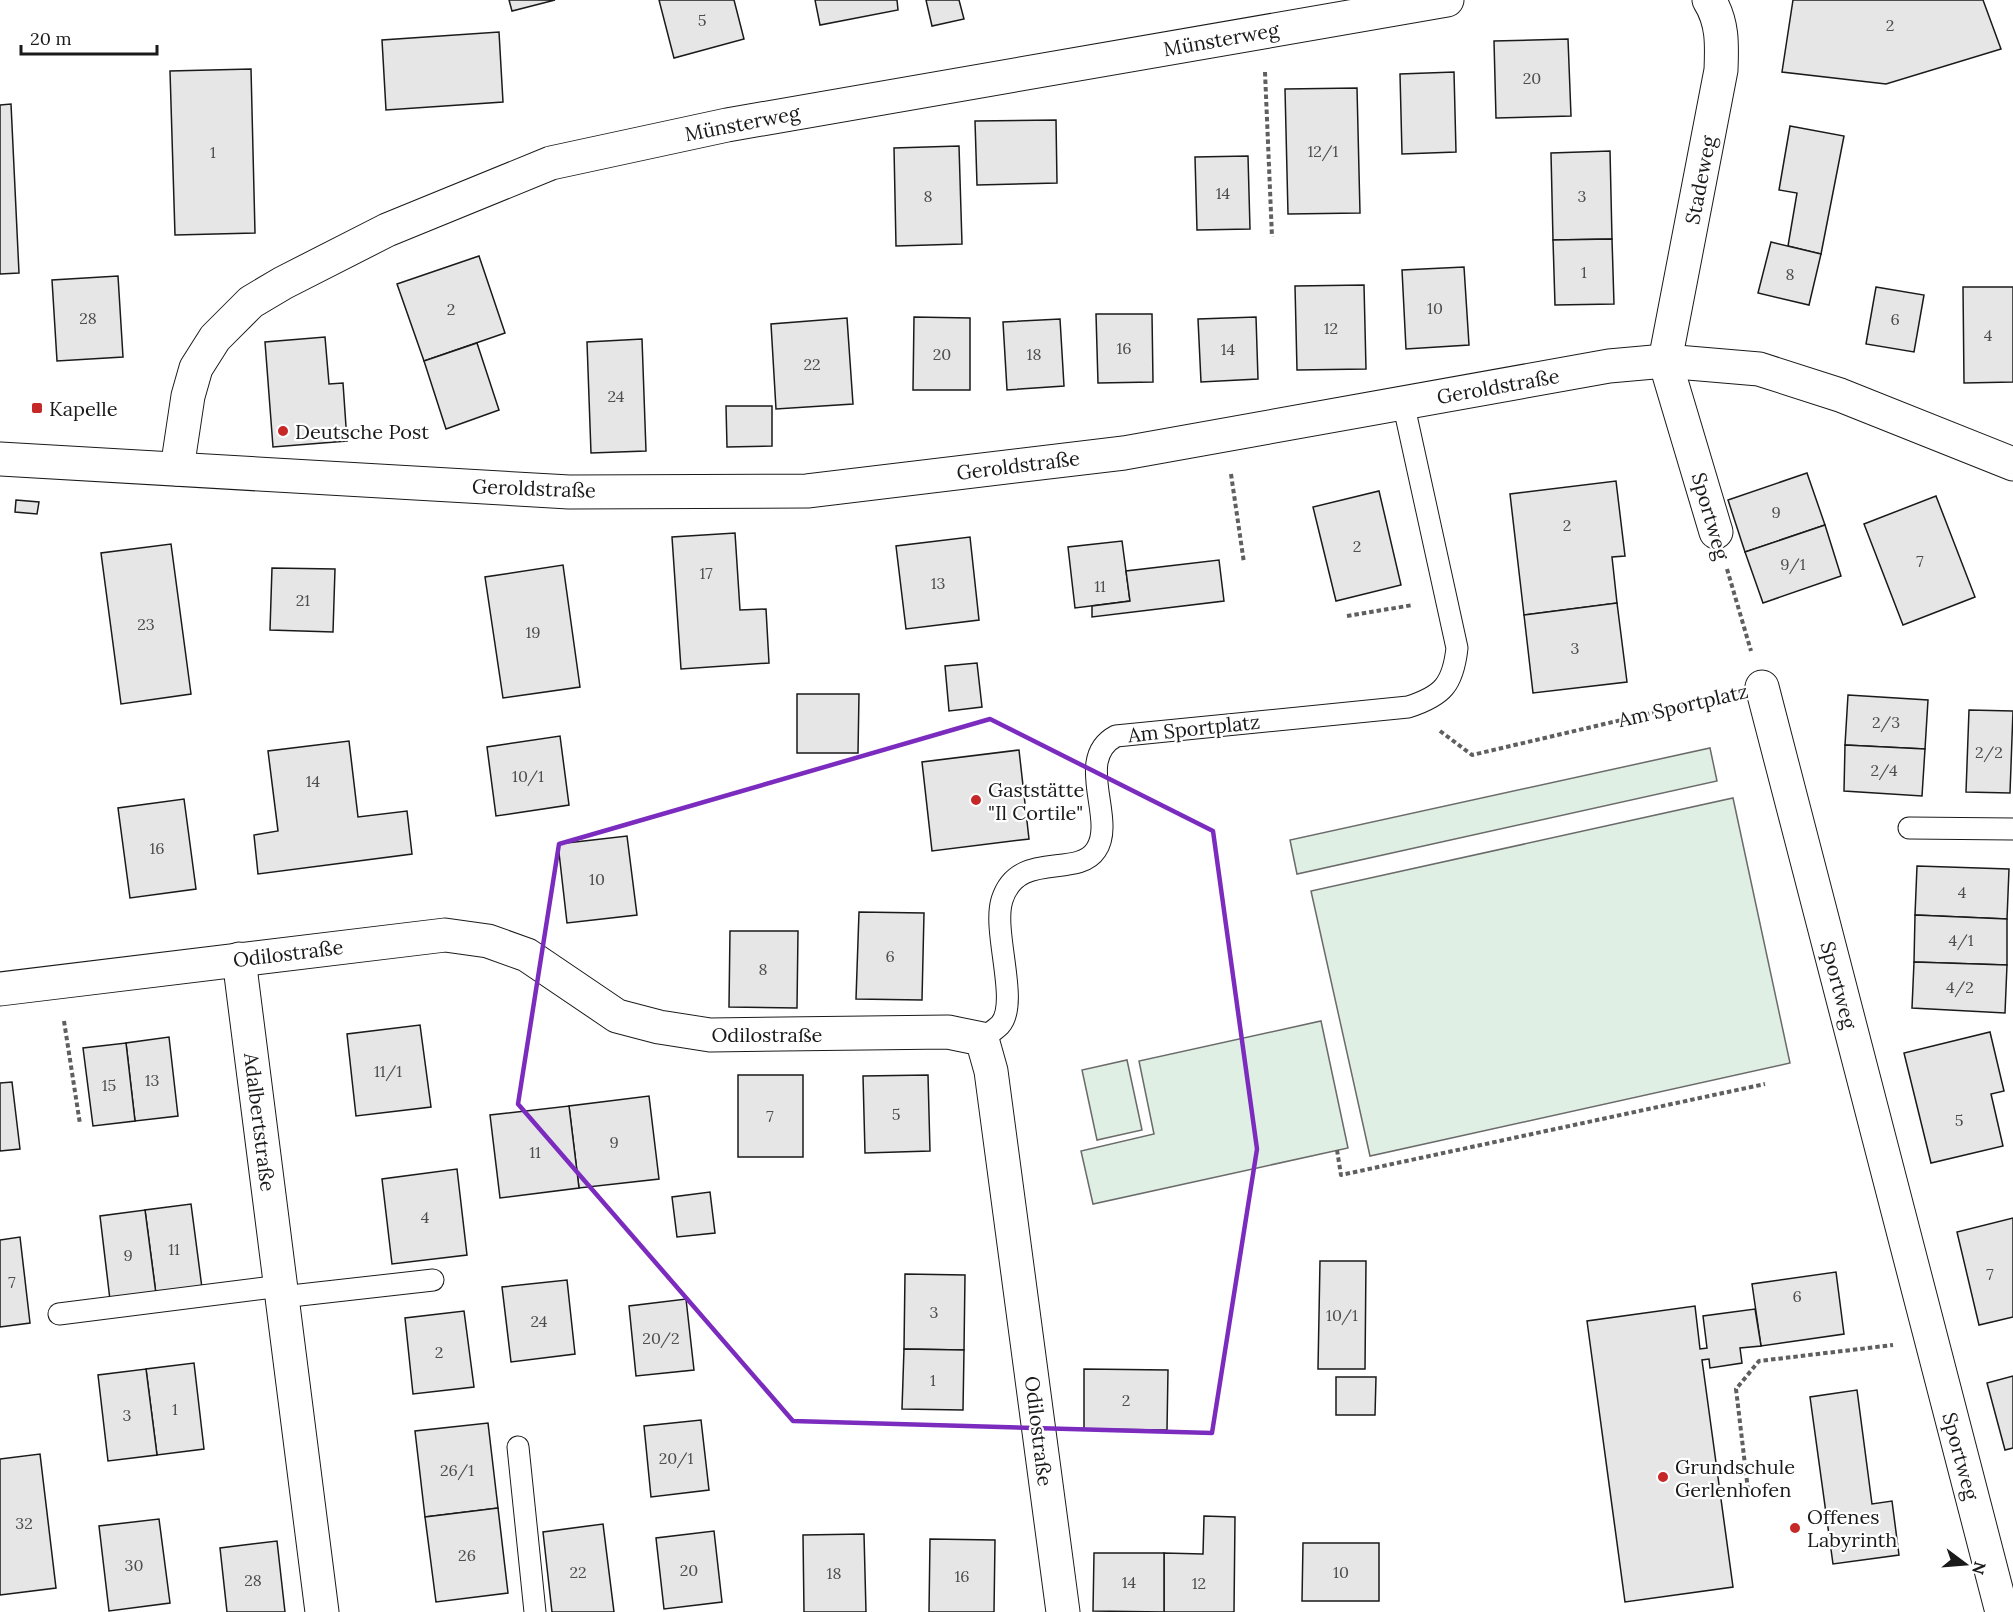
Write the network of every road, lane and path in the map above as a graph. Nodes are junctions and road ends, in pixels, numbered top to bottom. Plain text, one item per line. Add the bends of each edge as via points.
1 (1447, 0) edge
2 (1709, 0) edge
3 (1263, 32) junction
4 (1272, 237) dead end
5 (1665, 361) junction
6 (1403, 402) junction
7 (1226, 434) junction
8 (0, 459) edge
9 (2013, 464) edge
10 (177, 469) junction
11 (1716, 532) joint
12 (1244, 563) dead end
13 (1446, 599) junction
14 (1347, 616) dead end
15 (1762, 687) junction
16 (1408, 707) junction
17 (1909, 828) dead end
18 (2013, 829) edge
19 (239, 959) junction
20 (58, 982) junction
21 (0, 989) edge
22 (982, 1039) junction
23 (1765, 1084) dead end
24 (80, 1124) dead end
25 (1336, 1150) dead end
26 (433, 1280) dead end
27 (281, 1292) junction
28 (58, 1314) dead end
29 (1931, 1340) junction
30 (518, 1447) dead end
31 (1748, 1490) dead end
32 (322, 1612) edge
33 (535, 1612) edge
34 (1063, 1612) edge
35 (2002, 1612) edge

1 - 3 street, Münsterweg
2 - 5 street, Stadeweg via 1722,36 1721,70
3 - 4 path
3 - 10 street, Münsterweg via 727,125 540,168 387,230 251,302 215,338 196,368
5 - 6 street, Geroldstraße via 1610,366
5 - 9 street, Geroldstraße via 1759,369 1840,395
5 - 11 street, Sportweg
6 - 7 street, Geroldstraße
6 - 13 lane, Am Sportplatz
7 - 10 street, Geroldstraße via 1124,453 807,490 569,492
7 - 12 path
8 - 10 street, Geroldstraße
11 - 15 path, Sportweg
13 - 14 path
13 - 16 lane, Am Sportplatz via 1457,648 1455,669 1445,688 1427,701
15 - 16 path, Am Sportplatz via 1472,755
15 - 29 street, Sportweg
16 - 22 lane, Am Sportplatz via 1116,736 1106,741 1096,768 1101,833 1098,848 1091,857 1022,872 1010,882 1002,900 999,922 1008,1008 1001,1024
17 - 18 lane
19 - 20 street, Odilostraße
19 - 22 street, Odilostraße via 445,935 488,941 527,954 617,1016 659,1028 710,1035 948,1032
19 - 27 street, Adalbertstraße
20 - 21 street, Odilostraße
20 - 24 path
22 - 34 street, Odilostraße via 991,1071
23 - 25 path via 1341,1175
26 - 27 lane
27 - 28 lane
27 - 32 street, Adalbertstraße
29 - 31 path via 1759,1361 1736,1389
29 - 35 street, Sportweg
30 - 33 lane

